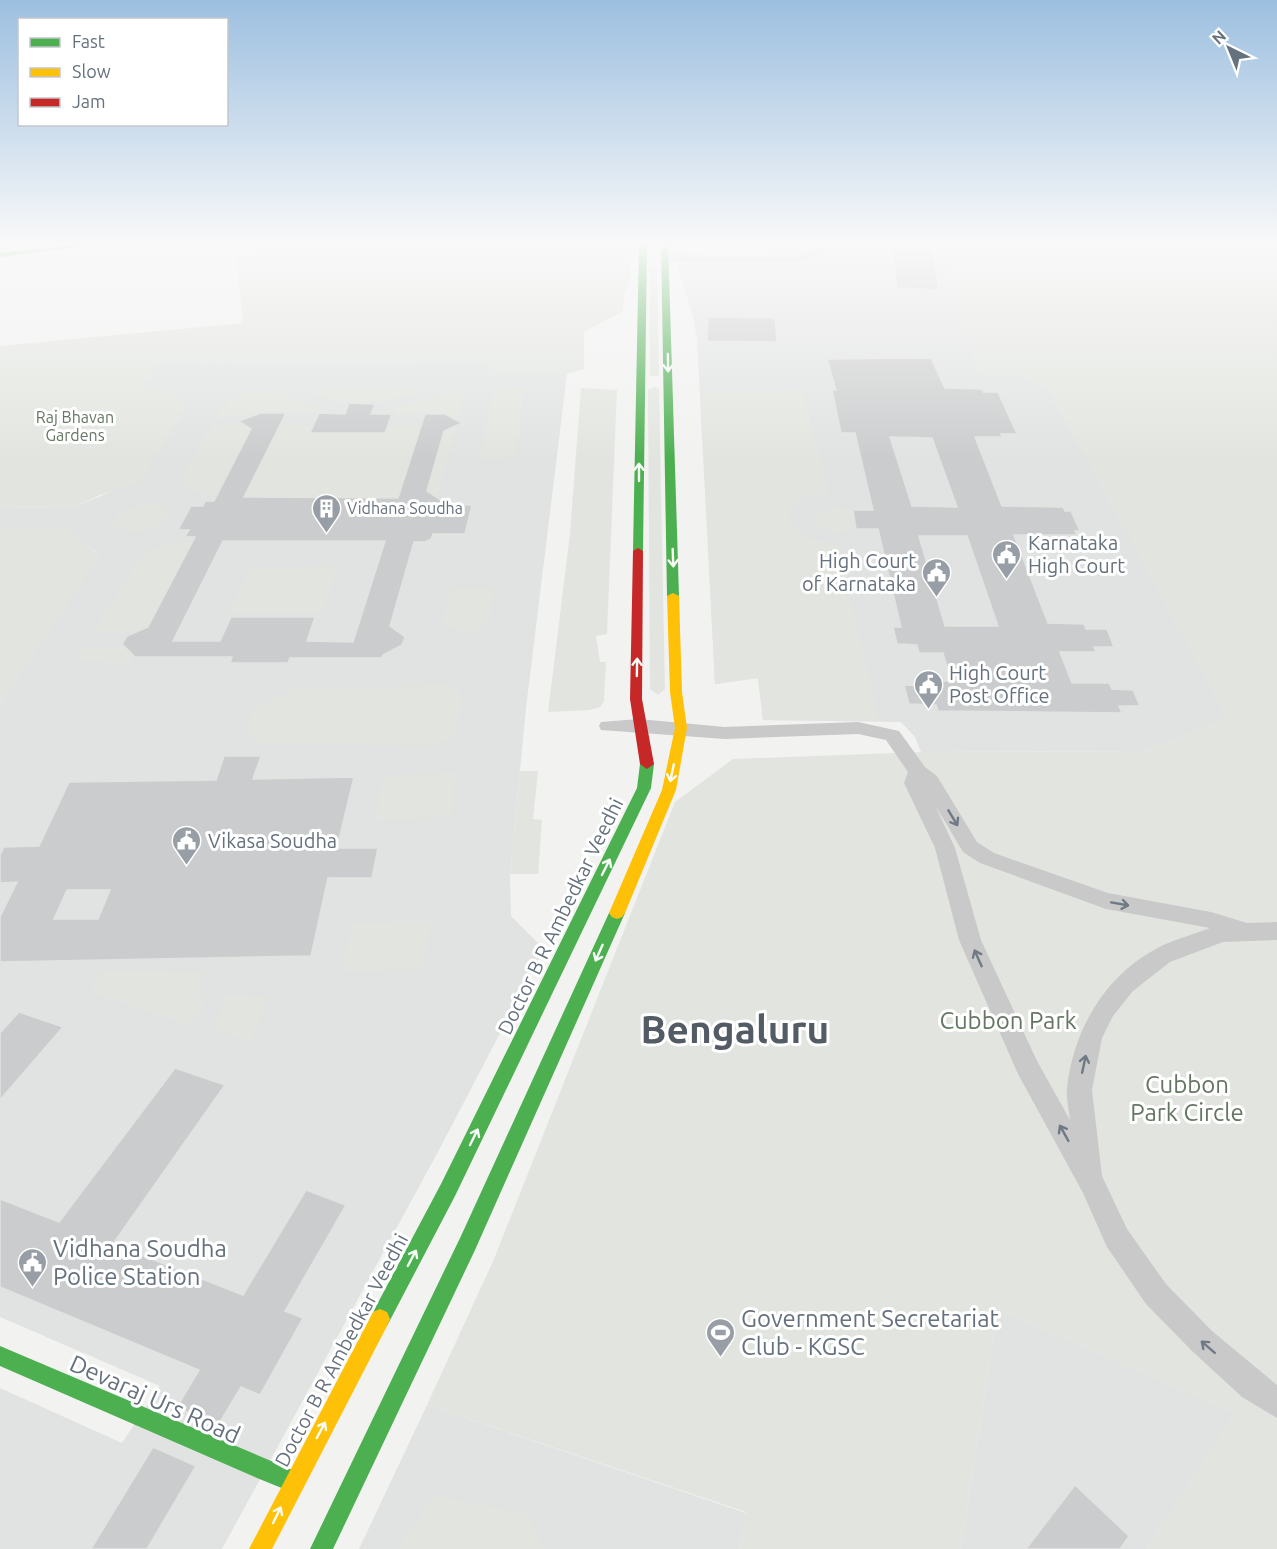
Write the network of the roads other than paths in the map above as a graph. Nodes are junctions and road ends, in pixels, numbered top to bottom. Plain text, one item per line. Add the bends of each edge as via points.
1 (642, 314) edge
2 (667, 314) edge
3 (640, 729) junction
4 (680, 734) junction
5 (918, 772) junction
6 (1244, 931) junction
7 (1277, 931) edge
8 (1092, 1184) junction
9 (0, 1356) edge
10 (1277, 1402) edge
11 (294, 1482) junction
12 (260, 1549) edge
13 (321, 1549) edge

3 -> 1 main road, Doctor B R Ambedkar Veedhi via 636,699
2 -> 4 main road
3 - 4 street
11 -> 3 main road, Doctor B R Ambedkar Veedhi via 448,1190 639,800 648,758
4 - 5 street via 865,741 892,735
4 -> 13 main road via 669,790 639,864 477,1224
5 -> 6 street via 930,781 970,847 987,858 1106,901 1211,920
8 -> 5 street via 1027,1067 970,940 945,848 914,783
6 - 7 street
8 -> 6 street via 1078,1090 1090,1036 1105,1009 1125,984 1162,956 1221,933
10 -> 8 street via 1202,1341 1156,1294 1117,1238
9 - 11 main road, Devaraj Urs Road
12 -> 11 main road, Doctor B R Ambedkar Veedhi

